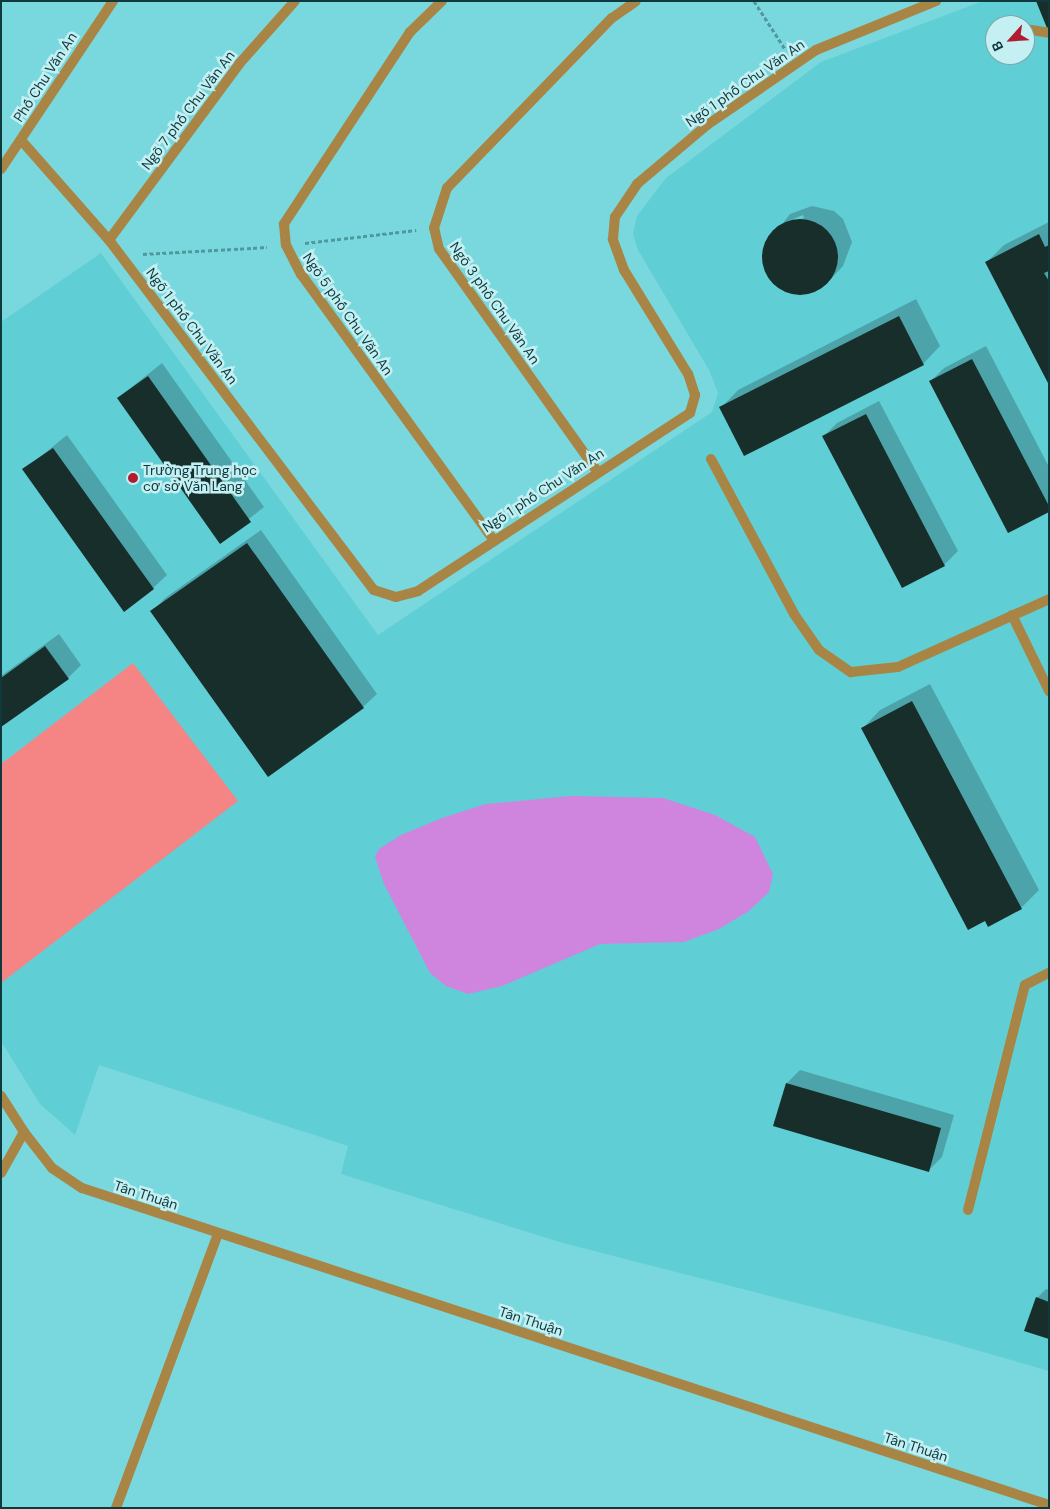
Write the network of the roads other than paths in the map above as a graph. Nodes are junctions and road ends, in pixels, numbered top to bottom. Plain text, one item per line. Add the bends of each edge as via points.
1 (113, 1) edge
2 (295, 1) edge
3 (442, 1) edge
4 (636, 1) edge
5 (936, 1) edge
6 (1035, 31) edge
7 (1049, 33) edge
8 (21, 140) junction
9 (1, 169) edge
10 (109, 240) junction
11 (711, 459) dead end
12 (597, 471) junction
13 (493, 539) junction
14 (1049, 599) edge
15 (1012, 615) junction
16 (1049, 690) edge
17 (1049, 973) edge
18 (1, 1096) edge
19 (24, 1132) junction
20 (1, 1172) edge
21 (968, 1210) dead end
22 (218, 1233) junction
23 (1049, 1505) edge
24 (116, 1508) edge

1 - 8 street, Phố Chu Văn An
2 - 10 street, Ngõ 7 phố Chu Văn An via 239,64
3 - 13 street, Ngõ 5 phố Chu Văn An via 410,32 284,224 286,246 301,274
4 - 12 street, Ngõ 3 phố Chu Văn An via 612,18 447,188 434,228 439,249
5 - 12 street, Ngõ 1 phố Chu Văn An via 816,50 707,125 637,184 615,217 613,239 624,270 688,374 695,395 690,413
6 - 7 street
8 - 9 street, Phố Chu Văn An
8 - 10 street, Ngõ 1 phố Chu Văn An
10 - 13 street, Ngõ 1 phố Chu Văn An via 374,590 396,597 418,591
11 - 15 street via 794,614 819,650 852,672 898,667
12 - 13 street, Ngõ 1 phố Chu Văn An
14 - 15 street
15 - 16 street
17 - 21 street via 1025,985
18 - 19 street, Tân Thuận
19 - 20 street
19 - 22 street, Tân Thuận via 52,1168 82,1188
22 - 23 street, Tân Thuận
22 - 24 street

